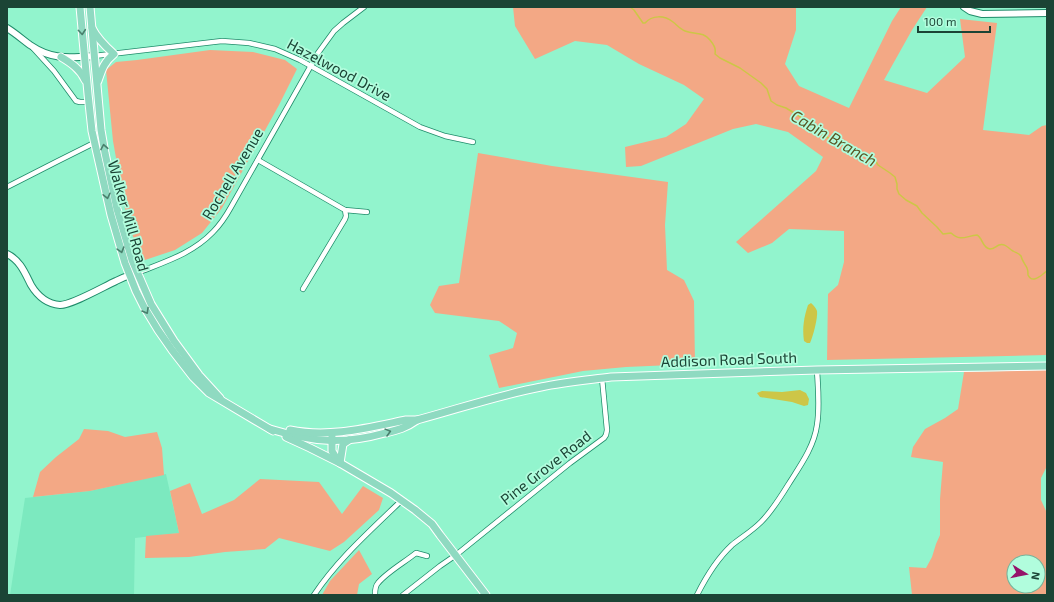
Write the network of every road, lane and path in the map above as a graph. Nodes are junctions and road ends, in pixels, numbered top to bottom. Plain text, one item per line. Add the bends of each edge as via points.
1 (80, 7) edge
2 (90, 7) edge
3 (364, 7) edge
4 (964, 7) edge
5 (1047, 13) edge
6 (91, 26) junction
7 (7, 28) edge
8 (29, 44) junction
9 (114, 54) junction
10 (84, 56) junction
11 (94, 56) junction
12 (61, 57) junction
13 (310, 66) junction
14 (87, 84) junction
15 (96, 85) junction
16 (88, 102) junction
17 (473, 142) dead end
18 (94, 143) junction
19 (258, 160) junction
20 (7, 187) edge
21 (346, 210) junction
22 (366, 212) dead end
23 (7, 254) edge
24 (133, 274) junction
25 (303, 289) dead end
26 (1047, 366) edge
27 (817, 370) junction
28 (602, 378) junction
29 (416, 420) junction
30 (267, 427) junction
31 (332, 437) junction
32 (349, 440) junction
33 (340, 463) junction
34 (402, 500) junction
35 (456, 555) junction
36 (427, 556) dead end
37 (314, 595) edge
38 (374, 595) edge
39 (403, 595) edge
40 (486, 595) edge
41 (697, 595) edge

1 -> 10 main road, Walker Mill Road
2 - 6 main road, Walker Mill Road
3 - 13 street, Rochell Avenue via 334,31
4 - 5 street via 982,14
6 - 9 main road
6 - 11 main road, Walker Mill Road
7 - 8 street
8 - 12 street via 43,53
8 - 16 street via 54,70 76,100
9 - 11 street, Hazelwood Drive
9 - 13 street, Hazelwood Drive via 212,42 235,42 275,50
9 - 15 main road via 104,64
10 - 11 street
10 - 12 street
10 - 14 main road, Walker Mill Road
11 - 15 main road, Walker Mill Road
12 - 14 main road via 77,68
13 - 17 street, Hazelwood Drive via 420,127
13 - 19 street, Rochell Avenue
14 - 16 main road, Walker Mill Road
24 -> 15 main road, Walker Mill Road via 110,176
16 - 18 main road, Walker Mill Road
18 - 20 street
18 -> 24 main road, Walker Mill Road via 125,263
19 - 21 street
19 - 24 street, Rochell Avenue via 226,216 207,239 189,252
21 - 22 street
21 - 25 street via 345,219
23 - 24 street, Rochell Avenue via 18,262 39,295 55,304 72,302
24 - 30 main road, Walker Mill Road via 144,307 193,377 210,394
26 - 27 main road, Addison Road South
27 - 28 main road, Addison Road South
27 - 41 street via 817,425 806,457 772,509 725,553
28 - 29 main road, Addison Road South via 540,387
28 - 35 street, Pine Grove Road via 606,436 570,462
29 - 31 main road, Addison Road South
32 -> 29 main road, Addison Road South via 408,427
30 - 31 main road, Addison Road South via 306,438
30 - 33 main road, Walker Mill Road
31 - 32 main road, Addison Road South
31 - 33 main road via 332,451
32 - 33 main road via 343,444
33 - 34 main road, Walker Mill Road
34 - 35 main road, Walker Mill Road via 432,524
34 - 37 street via 342,558
35 - 39 street
35 - 40 main road, Walker Mill Road
36 - 38 street via 416,554 391,571 377,584

